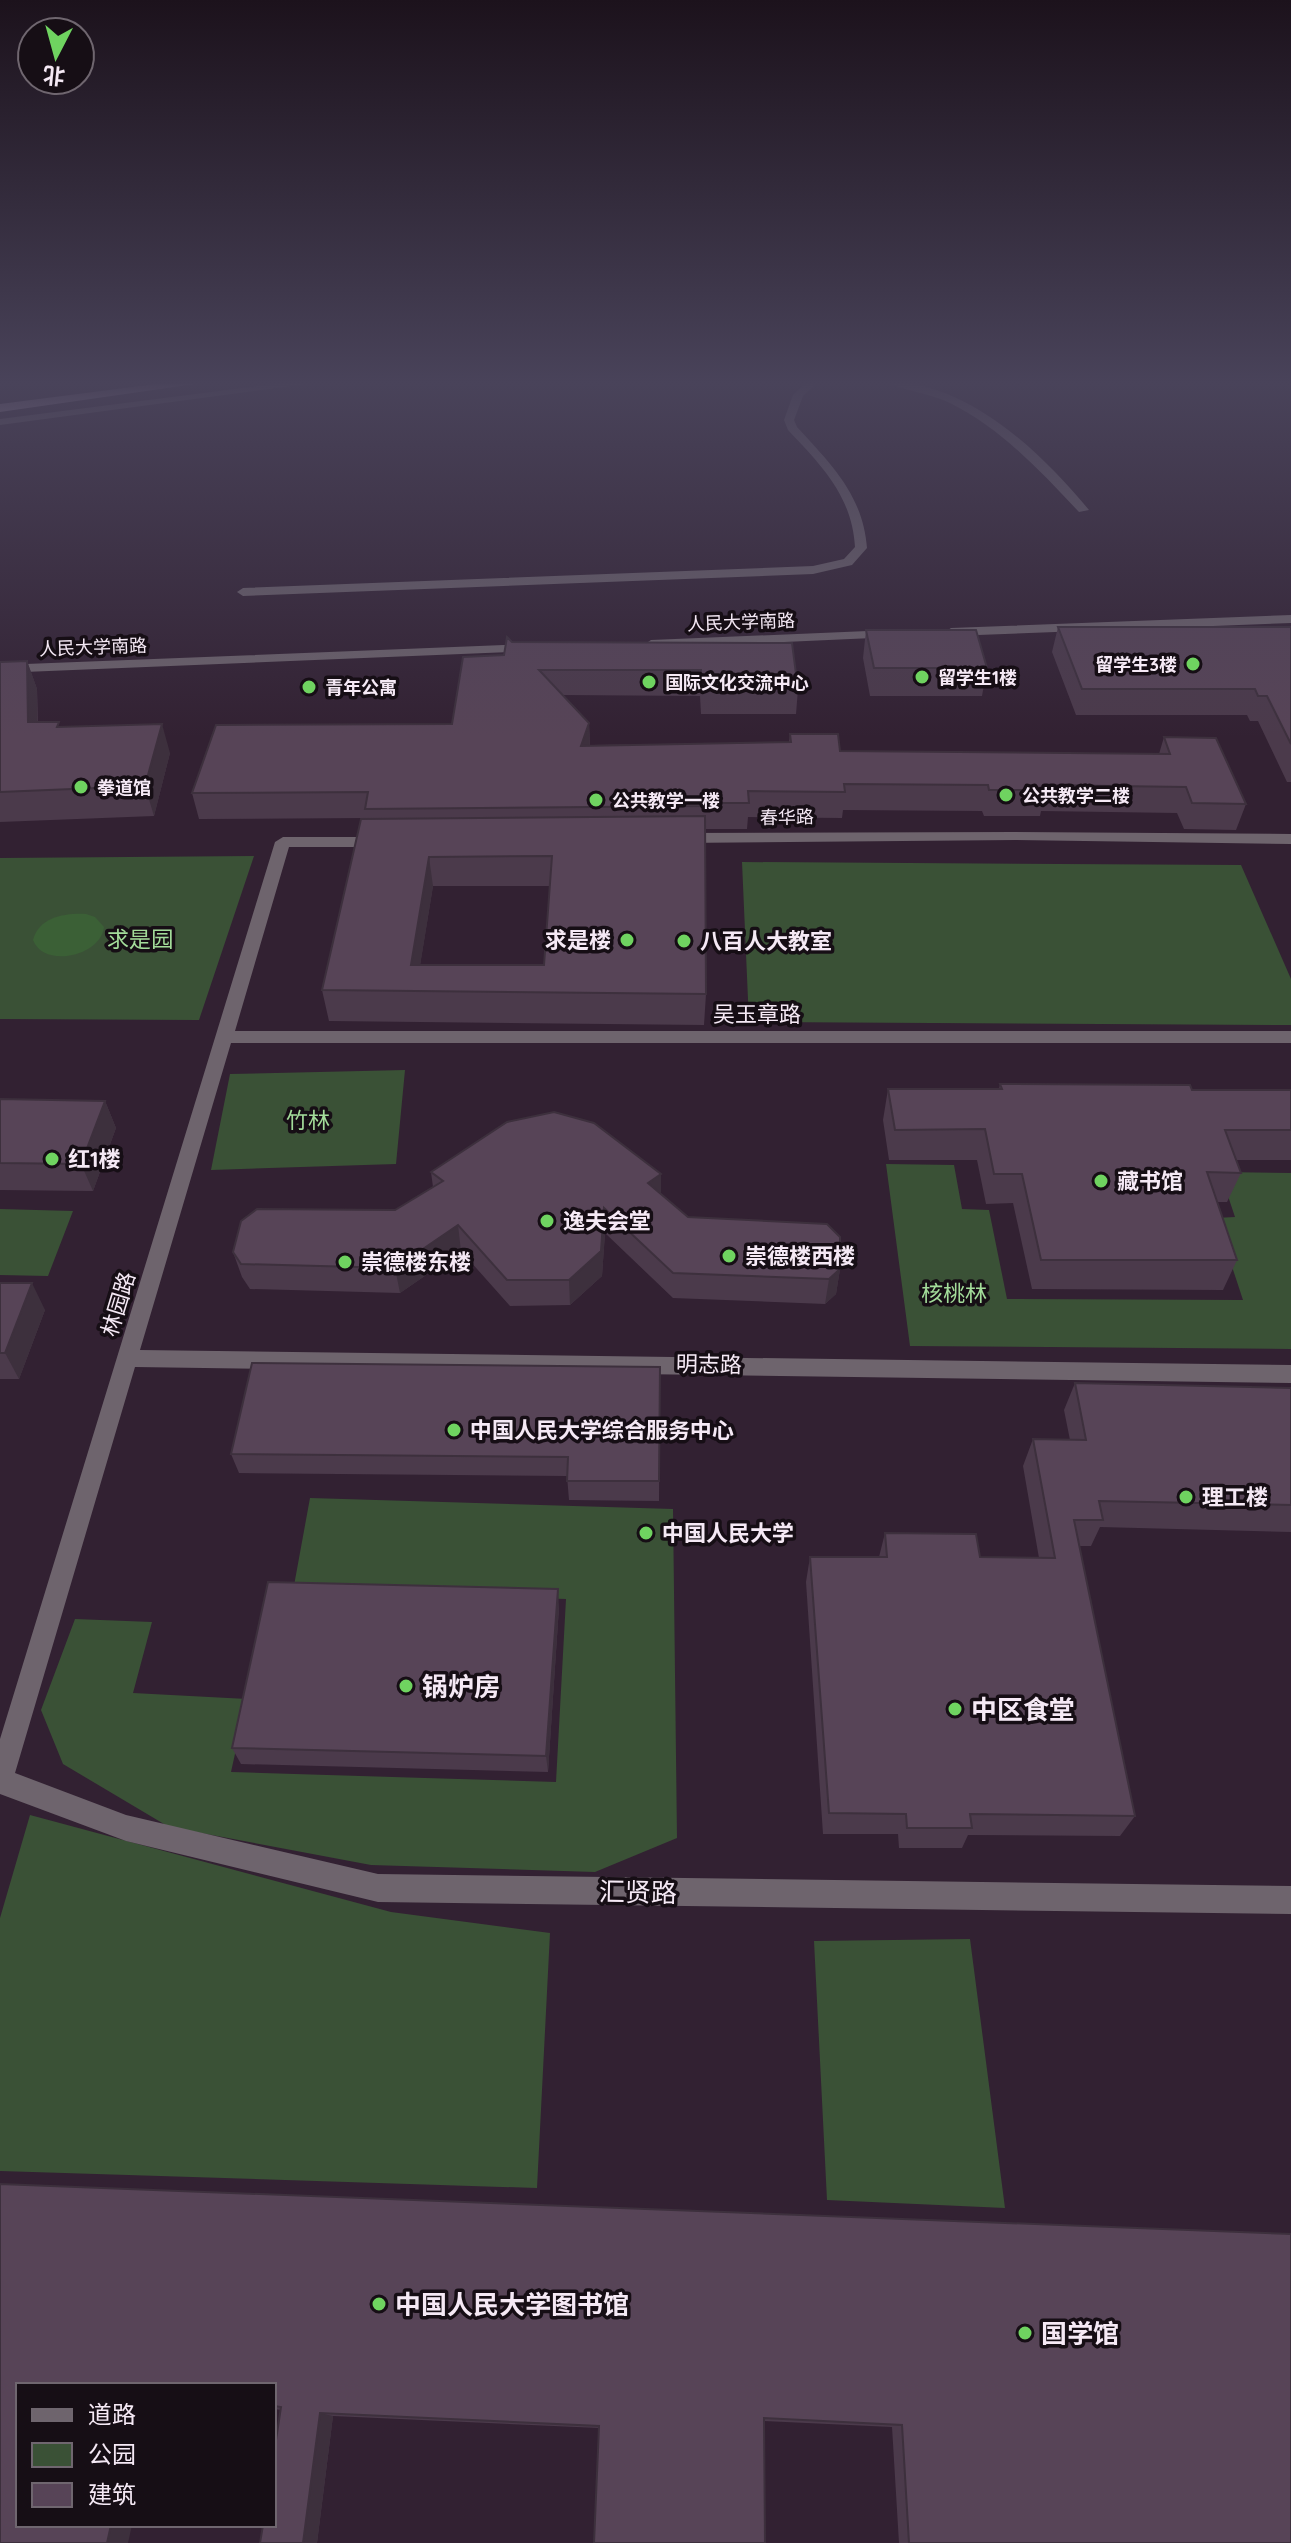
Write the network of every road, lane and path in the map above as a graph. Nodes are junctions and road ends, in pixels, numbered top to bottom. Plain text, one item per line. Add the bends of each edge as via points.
1 (850, 500) edge
2 (1073, 500) edge
3 (1083, 510) dead end
4 (243, 592) dead end
5 (1291, 619) edge
6 (942, 632) edge
7 (910, 634) edge
8 (640, 644) edge
9 (544, 648) edge
10 (0, 669) edge
11 (668, 839) edge
12 (1291, 839) edge
13 (404, 842) edge
14 (224, 1037) junction
15 (1291, 1037) edge
16 (126, 1358) junction
17 (1291, 1374) edge
18 (0, 1780) edge
19 (1291, 1900) edge

1 - 4 street via 861,526 861,548 848,562 813,570
2 - 3 street
5 - 6 street
7 - 8 street, 人民大学南路
9 - 10 street, 人民大学南路
11 - 12 street, 春华路
13 - 14 street, 林园路 via 283,842
14 - 15 street, 吴玉章路
14 - 16 street, 林园路
16 - 17 street, 明志路
16 - 18 street, 林园路
18 - 19 street, 汇贤路 via 126,1828 378,1888

